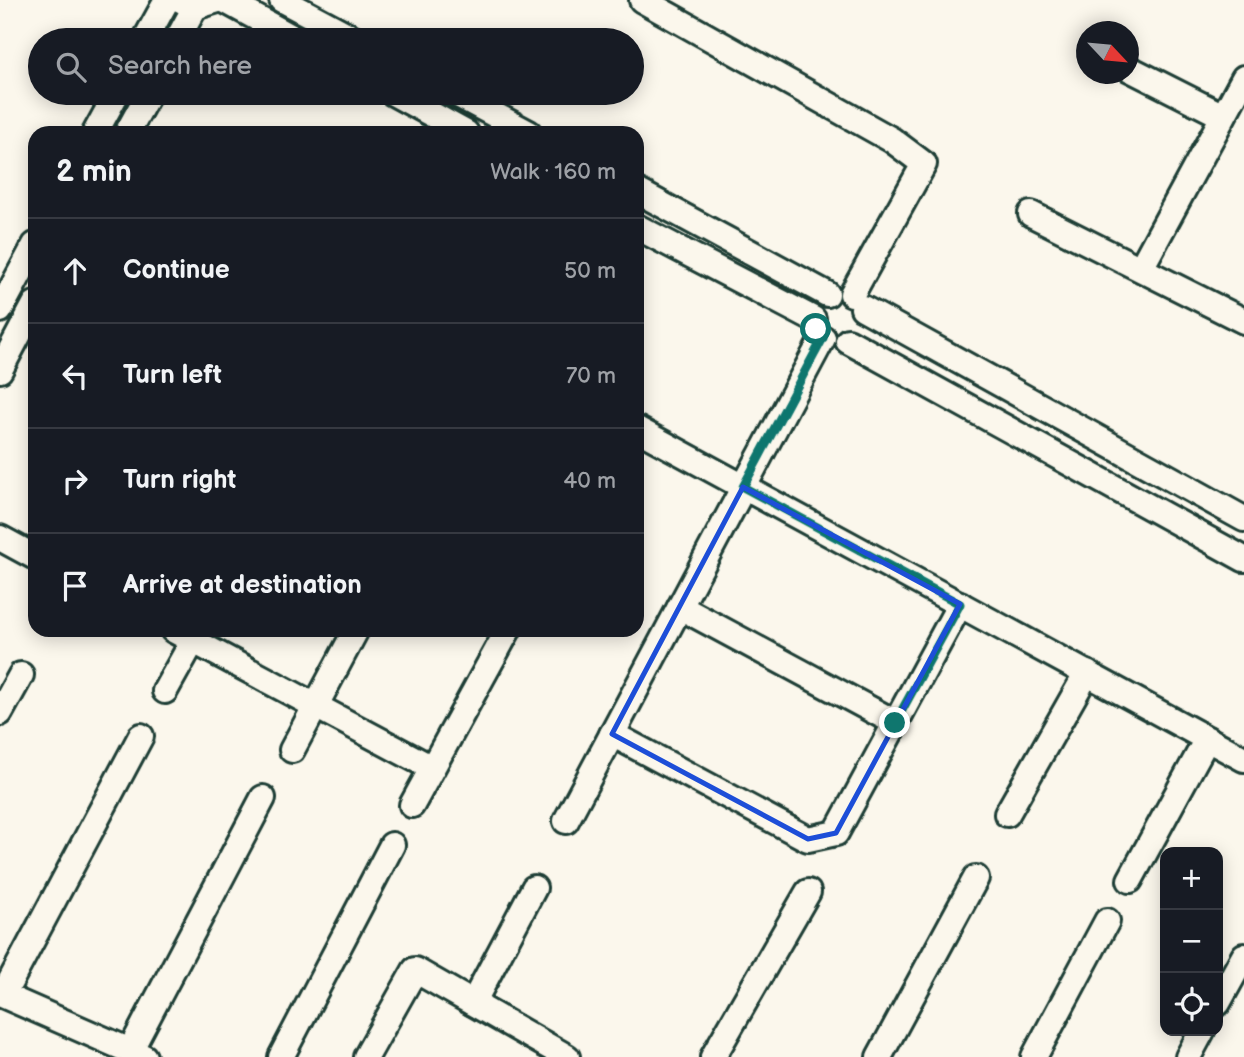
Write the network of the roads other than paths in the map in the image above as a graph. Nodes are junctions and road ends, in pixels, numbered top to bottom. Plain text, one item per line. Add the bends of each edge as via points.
1 (167, 0) edge
2 (224, 0) edge
3 (282, 0) edge
4 (642, 0) edge
5 (198, 2) edge
6 (152, 28) edge
7 (184, 28) edge
8 (275, 28) edge
9 (334, 28) edge
10 (1139, 73) edge
11 (1244, 78) edge
12 (110, 105) edge
13 (142, 105) edge
14 (415, 105) edge
15 (476, 105) edge
16 (1223, 116) junction
17 (99, 126) edge
18 (131, 126) edge
19 (453, 126) edge
20 (515, 126) edge
21 (644, 195) edge
22 (1031, 214) dead end
23 (644, 231) edge
24 (28, 258) edge
25 (1141, 268) junction
26 (827, 294) junction
27 (857, 301) junction
28 (0, 310) edge
29 (28, 317) edge
30 (1244, 321) edge
31 (818, 328) junction
32 (848, 341) junction
33 (0, 370) edge
34 (644, 433) edge
35 (743, 487) junction
36 (1244, 519) edge
37 (0, 538) edge
38 (28, 553) edge
39 (1244, 559) edge
40 (960, 604) junction
41 (680, 607) junction
42 (187, 637) edge
43 (193, 637) edge
44 (352, 637) edge
45 (504, 637) edge
46 (1087, 673) junction
47 (21, 675) dead end
48 (165, 691) dead end
49 (316, 706) junction
50 (0, 713) edge
51 (895, 723) junction
52 (612, 734) junction
53 (141, 736) dead end
54 (1207, 738) junction
55 (292, 750) dead end
56 (1244, 759) edge
57 (432, 768) junction
58 (263, 797) dead end
59 (412, 805) dead end
60 (1007, 814) dead end
61 (566, 821) dead end
62 (392, 845) dead end
63 (976, 878) dead end
64 (1130, 880) dead end
65 (534, 888) dead end
66 (808, 892) dead end
67 (1107, 921) dead end
68 (1244, 956) edge
69 (2, 994) edge
70 (1223, 994) edge
71 (473, 1003) junction
72 (1199, 1036) edge
73 (138, 1054) edge
74 (281, 1057) edge
75 (366, 1057) edge
76 (568, 1057) edge
77 (713, 1057) edge
78 (879, 1057) edge
79 (1034, 1057) edge
80 (1188, 1057) edge

1 - 6 street
2 - 8 street
3 - 9 street
4 - 27 street via 892,140 924,164
5 - 7 street
10 - 16 street
11 - 16 street
12 - 17 street
13 - 18 street
14 - 19 street
15 - 20 street
16 - 25 street
21 - 26 street
22 - 25 street
23 - 31 street
24 - 28 street
25 - 30 street
26 - 27 street via 843,291
26 - 31 street via 819,300
27 - 32 street via 863,327
27 - 36 street
29 - 33 street
31 - 32 street via 831,342
31 - 35 street
32 - 39 street
34 - 35 street
35 - 40 street
35 - 41 street
37 - 38 street
40 - 46 street
40 - 51 street
41 - 51 street
41 - 52 street
42 - 48 street
43 - 49 street
44 - 49 street
45 - 57 street
46 - 54 street
46 - 60 street
47 - 50 street
49 - 55 street
49 - 57 street
51 - 52 street via 836,832 808,839
52 - 61 street
53 - 69 street
54 - 56 street
54 - 64 street
57 - 59 street
58 - 73 street
62 - 74 street
63 - 78 street
65 - 71 street
66 - 77 street
67 - 79 street
68 - 70 street
69 - 73 street
71 - 75 street via 415,970
71 - 76 street
72 - 80 street

